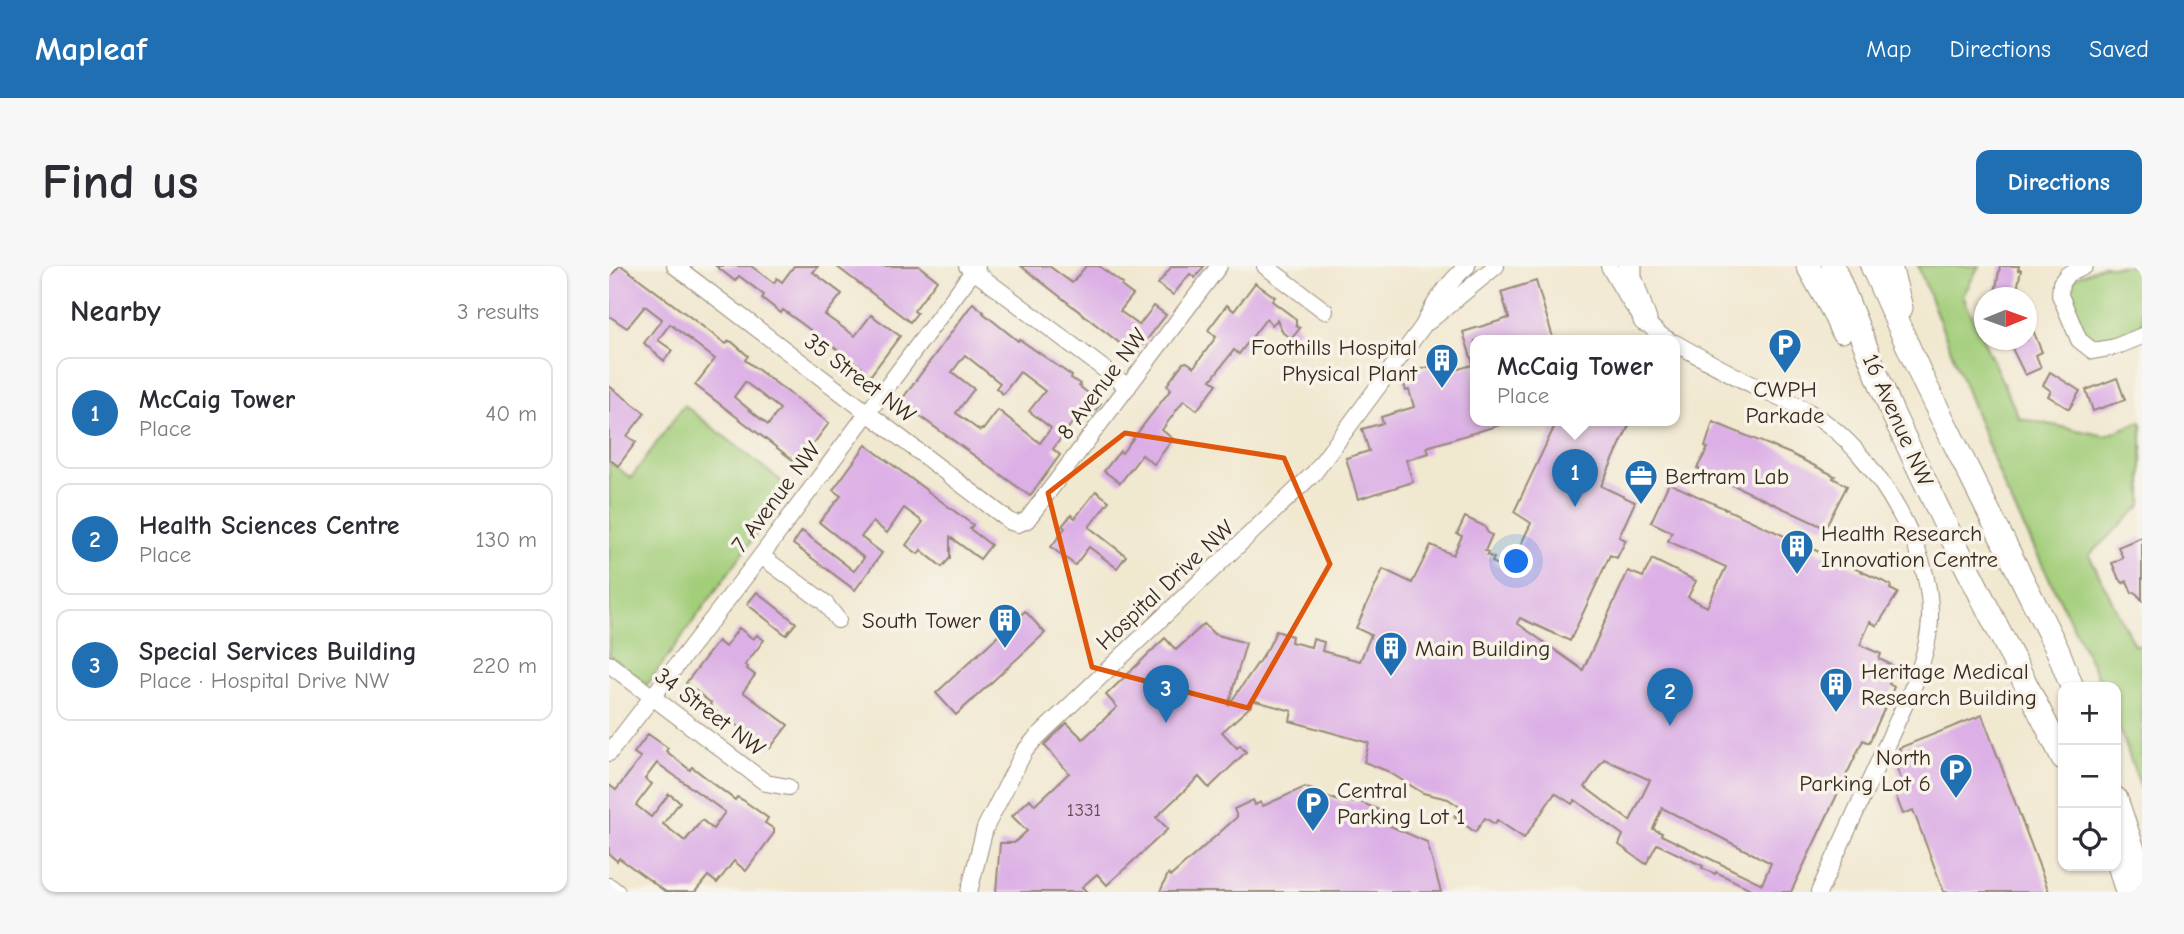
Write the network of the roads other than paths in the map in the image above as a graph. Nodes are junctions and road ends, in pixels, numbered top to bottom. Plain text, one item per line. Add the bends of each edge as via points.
1 (675, 266) edge
2 (1219, 266) edge
3 (1265, 266) edge
4 (1468, 266) edge
5 (1496, 266) edge
6 (1609, 266) edge
7 (1630, 266) edge
8 (1808, 266) edge
9 (1833, 266) edge
10 (1872, 266) edge
11 (1890, 266) edge
12 (2085, 266) edge
13 (973, 268) edge
14 (1325, 311) dead end
15 (1645, 320) junction
16 (1423, 326) junction
17 (1659, 335) edge
18 (2142, 336) edge
19 (1680, 347) edge
20 (1909, 349) junction
21 (1128, 387) junction
22 (868, 412) junction
23 (1018, 524) joint
24 (1947, 528) junction
25 (761, 556) junction
26 (838, 620) dead end
27 (609, 664) edge
28 (2071, 682) edge
29 (652, 696) junction
30 (2058, 747) edge
31 (609, 754) edge
32 (788, 787) dead end
33 (2119, 808) edge
34 (2105, 871) edge
35 (2121, 871) edge
36 (2142, 876) edge
37 (609, 886) edge
38 (617, 892) edge
39 (969, 892) edge
40 (1819, 892) edge
41 (2111, 892) edge
42 (2127, 892) edge

1 - 22 street, 35 Street NW
2 - 21 street, 8 Avenue NW
3 - 14 street
4 - 16 street, Hospital Drive NW via 1435,300
5 - 16 street, Hospital Drive NW
6 - 15 street
7 - 15 highway
8 - 24 highway via 1910,476
9 - 24 highway, 16 Avenue NW via 1892,412
10 - 20 highway, 16 Avenue NW
11 - 20 highway
12 - 18 street via 2067,275 2060,295 2079,340 2093,351
13 - 21 street
13 - 22 street, 7 Avenue NW
15 - 17 street
16 - 39 street, Hospital Drive NW via 1314,473 1024,752 985,828
19 - 40 street via 1832,427 1862,457 1891,499 1917,551 1929,592 1928,642 1917,678
20 - 28 highway, 16 Avenue NW
21 - 23 street, 8 Avenue NW via 1025,523
22 - 23 street, 35 Street NW
22 - 25 street, 7 Avenue NW
24 - 30 highway, 16 Avenue NW
25 - 26 street via 824,603
25 - 29 street, 7 Avenue NW
27 - 29 street, 34 Street NW
29 - 31 street, 7 Avenue NW
29 - 32 street, 34 Street NW via 766,783
33 - 36 highway
34 - 41 highway
35 - 42 highway
37 - 38 street

